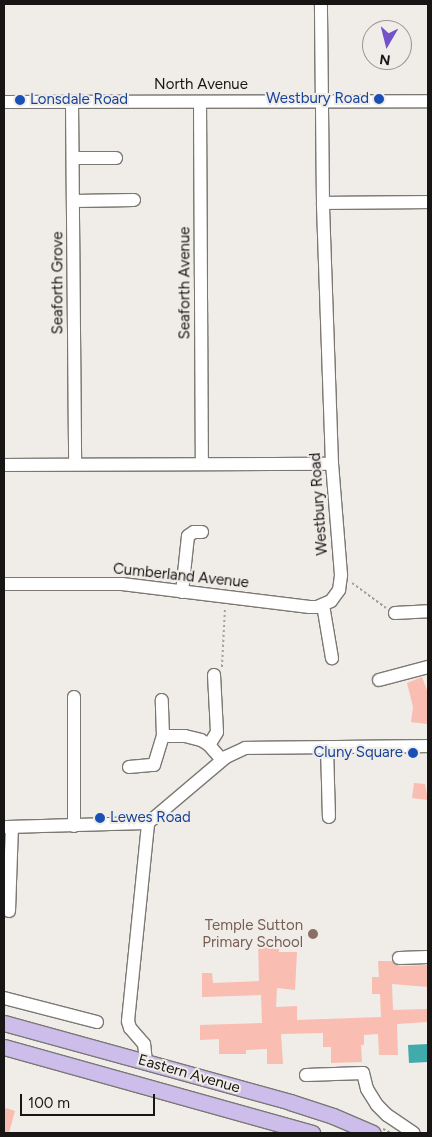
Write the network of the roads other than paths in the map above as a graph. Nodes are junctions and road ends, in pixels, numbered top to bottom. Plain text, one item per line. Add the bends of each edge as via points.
1 (321, 4) edge
2 (428, 101) edge
3 (4, 102) edge
4 (72, 102) junction
5 (200, 102) junction
6 (321, 102) junction
7 (73, 158) junction
8 (116, 158) dead end
9 (134, 200) dead end
10 (74, 201) junction
11 (428, 202) edge
12 (323, 203) junction
13 (75, 464) junction
14 (202, 464) junction
15 (332, 464) junction
16 (4, 465) edge
17 (202, 532) dead end
18 (4, 584) edge
19 (182, 592) junction
20 (323, 605) junction
21 (428, 611) edge
22 (394, 613) road end
23 (332, 658) dead end
24 (428, 667) edge
25 (214, 675) dead end
26 (379, 680) dead end
27 (74, 697) dead end
28 (162, 700) dead end
29 (163, 736) junction
30 (209, 745) junction
31 (428, 746) edge
32 (327, 747) junction
33 (222, 760) junction
34 (129, 767) dead end
35 (329, 817) dead end
36 (148, 823) junction
37 (74, 826) junction
38 (8, 827) edge
39 (7, 885) edge
40 (6, 910) edge
41 (22, 914) dead end
42 (428, 956) edge
43 (399, 958) dead end
44 (4, 998) edge
45 (97, 1022) dead end
46 (4, 1023) edge
47 (4, 1047) edge
48 (146, 1062) junction
49 (306, 1075) dead end
50 (312, 1133) edge
51 (373, 1133) edge
52 (414, 1133) edge

1 - 6 street, Westbury Road
2 - 6 street, North Avenue
3 - 4 street, North Avenue
4 - 5 street, North Avenue
4 - 7 street, Seaforth Grove
5 - 6 street, North Avenue
5 - 14 street, Seaforth Avenue
6 - 12 street, Westbury Road
7 - 8 street
7 - 10 street, Seaforth Grove
9 - 10 street
10 - 13 street, Seaforth Grove
11 - 12 street
12 - 15 street, Westbury Road
13 - 14 street
13 - 16 street
14 - 15 street
15 - 20 street, Westbury Road via 341,578 336,595
17 - 19 street via 191,532 188,536
18 - 19 street, Cumberland Avenue via 114,584
19 - 20 street, Cumberland Avenue via 310,607
20 - 23 street
21 - 22 street
24 - 26 street
25 - 30 street via 216,732
27 - 37 street
28 - 29 street
29 - 30 street via 194,738
29 - 34 street via 153,767
30 - 33 street
31 - 32 street
32 - 33 street via 245,748
32 - 35 street
33 - 36 street
36 - 37 street
36 - 48 street via 128,1021 144,1044
37 - 38 street
38 - 39 street
39 - 40 street
40 - 41 street
42 - 43 street
44 - 45 street
46 - 48 main road, Eastern Avenue
47 - 50 main road, Eastern Avenue
48 - 51 main road, Eastern Avenue via 290,1102
49 - 52 street via 363,1073 367,1089 377,1105

